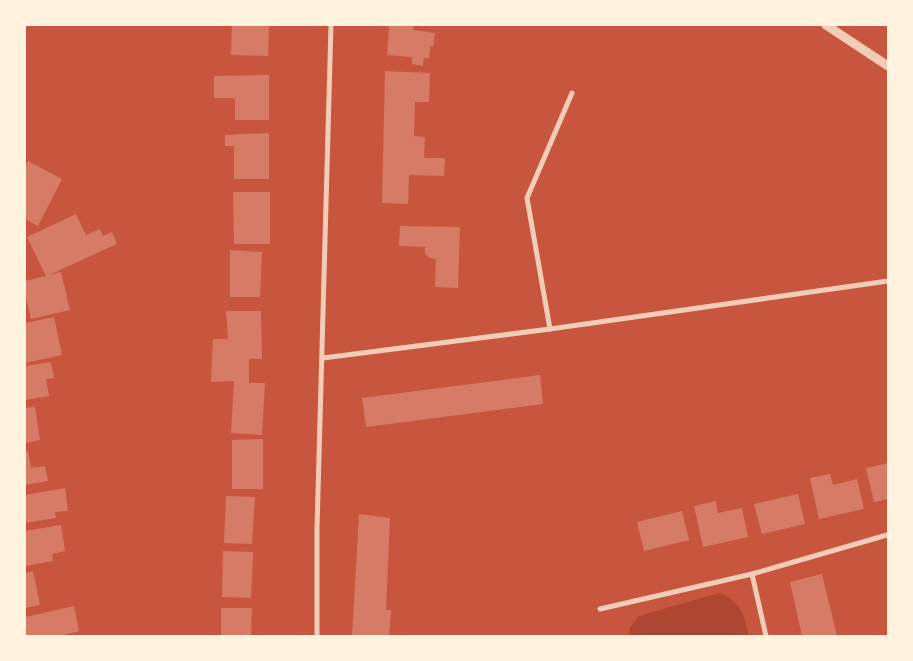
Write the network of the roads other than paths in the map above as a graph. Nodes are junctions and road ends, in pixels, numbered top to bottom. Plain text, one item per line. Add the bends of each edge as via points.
1 (331, 25) edge
2 (826, 25) edge
3 (888, 66) edge
4 (572, 93) dead end
5 (888, 281) edge
6 (550, 329) junction
7 (323, 358) junction
8 (887, 535) edge
9 (752, 574) junction
10 (600, 610) dead end
11 (317, 636) edge
12 (766, 636) edge

1 - 7 street
2 - 3 street
4 - 6 street via 527,198
5 - 6 street
6 - 7 street
7 - 11 street
8 - 9 street
9 - 10 street
9 - 12 street

